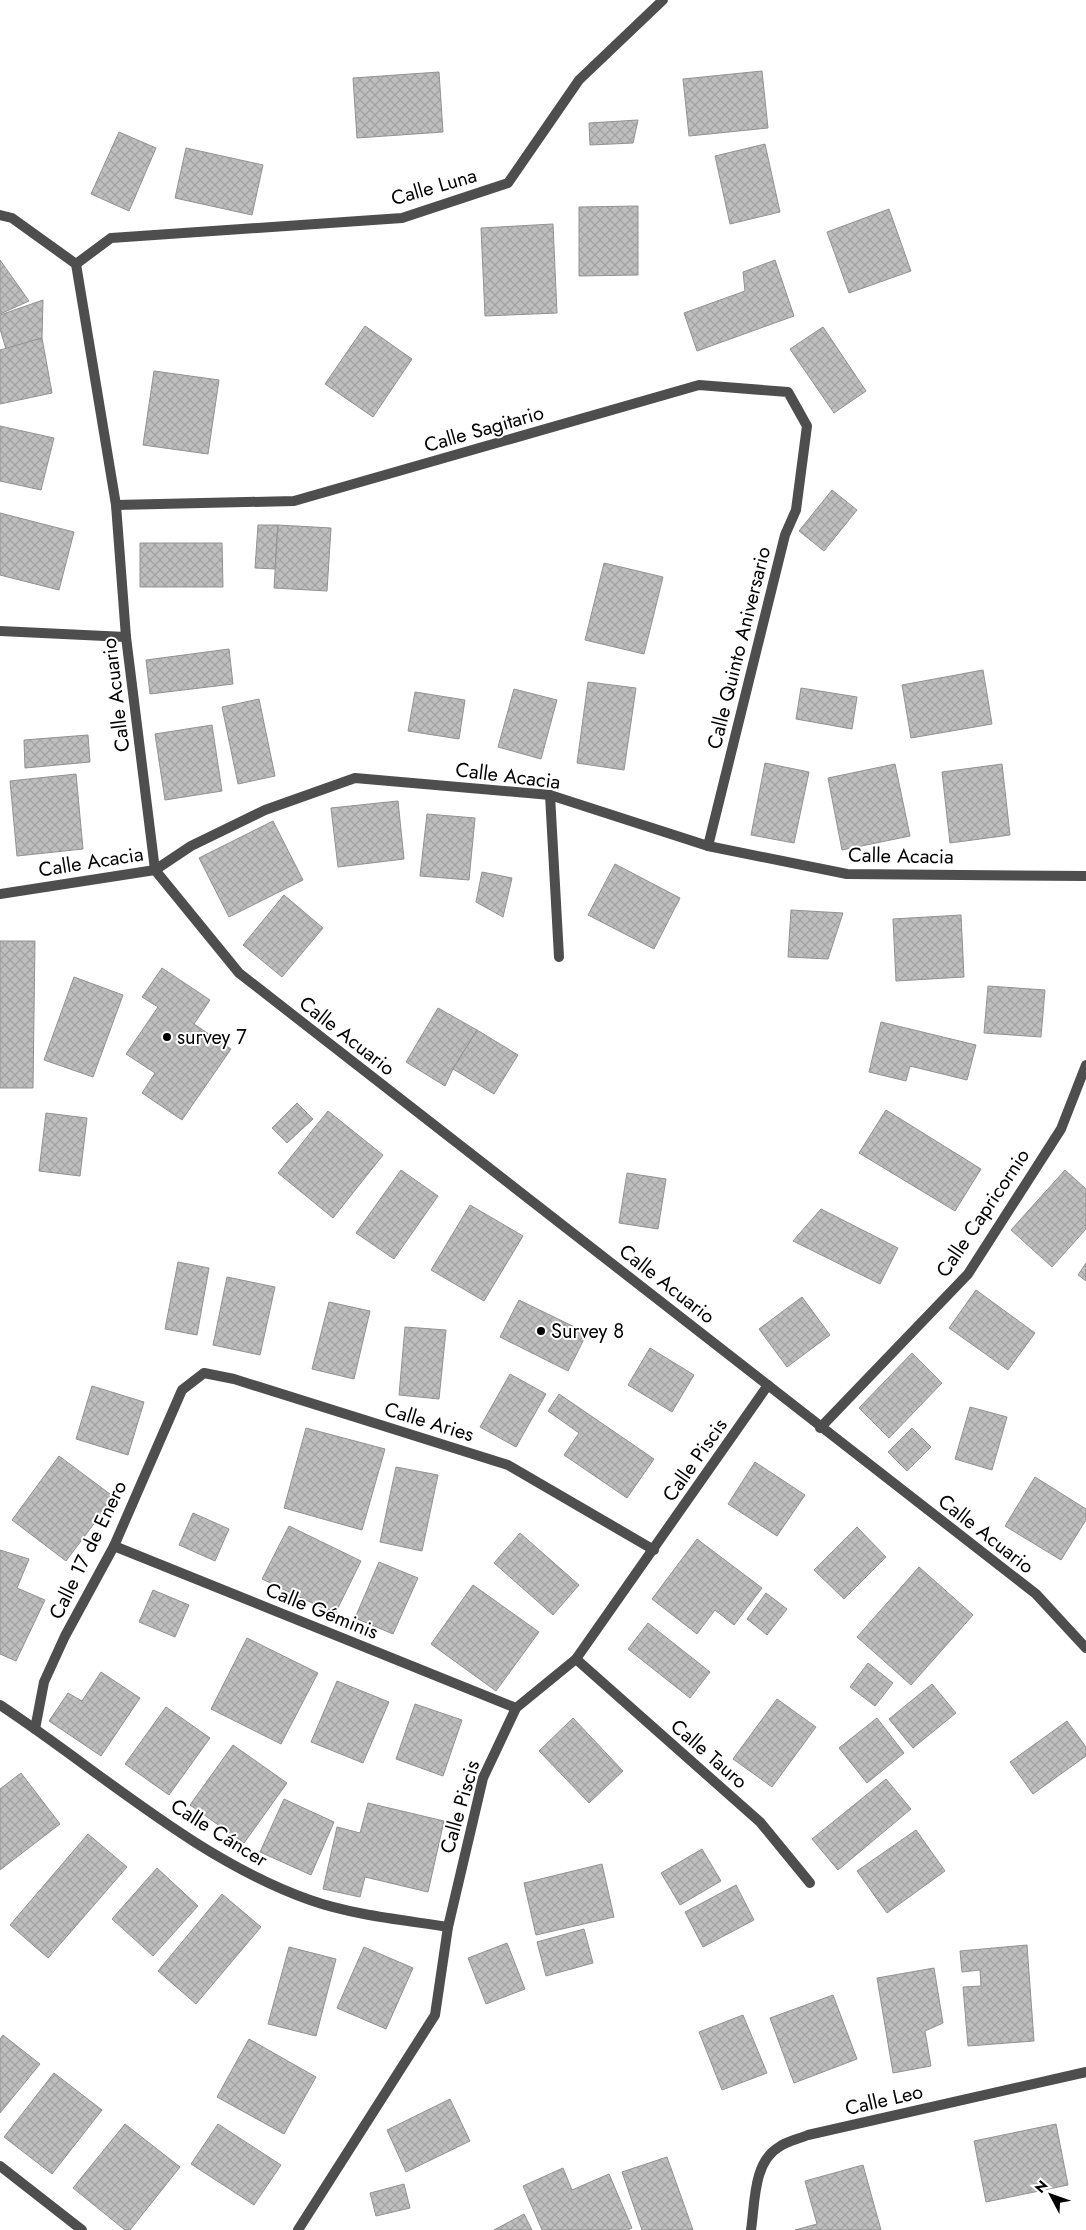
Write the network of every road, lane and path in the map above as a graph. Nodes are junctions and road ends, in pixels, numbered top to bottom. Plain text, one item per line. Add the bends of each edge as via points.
1 (663, 0) edge
2 (0, 215) edge
3 (76, 264) junction
4 (802, 460) joint
5 (116, 505) junction
6 (0, 631) edge
7 (126, 637) junction
8 (550, 795) junction
9 (708, 846) junction
10 (155, 870) junction
11 (1086, 876) edge
12 (0, 894) edge
13 (560, 957) dead end
14 (1086, 1065) edge
15 (768, 1385) junction
16 (182, 1390) joint
17 (820, 1428) junction
18 (114, 1546) junction
19 (654, 1550) junction
20 (1086, 1648) edge
21 (576, 1659) junction
22 (0, 1706) edge
23 (516, 1708) junction
24 (35, 1729) junction
25 (810, 1883) dead end
26 (448, 1927) junction
27 (1086, 2072) edge
28 (0, 2166) edge
29 (82, 2230) edge
30 (298, 2230) edge
31 (751, 2230) edge

1 - 3 street, Calle Luna via 580,80 508,183 402,218 111,238
2 - 3 street via 12,218
3 - 5 street, Calle Acuario
4 - 5 street, Calle Sagitario via 807,426 788,392 699,385 294,501
4 - 9 street, Calle Quinto Aniversario via 796,510 785,535
5 - 7 street, Calle Acuario
6 - 7 street
7 - 10 street, Calle Acuario
8 - 9 street, Calle Acacia
8 - 10 street, Calle Acacia via 355,778 265,810 191,846
8 - 13 street
9 - 11 street, Calle Acacia via 846,874
10 - 12 street, Calle Acacia
10 - 15 street, Calle Acuario via 238,973
14 - 17 street, Calle Capricornio via 1062,1129 968,1274
15 - 17 street, Calle Acuario
15 - 19 street, Calle Piscis
16 - 18 street, Calle 17 de Enero
16 - 19 street, Calle Aries via 204,1374 234,1379 508,1465
17 - 20 street, Calle Acuario via 1036,1594
18 - 23 street, Calle Géminis
18 - 24 street, Calle 17 de Enero via 44,1682
19 - 21 street, Calle Piscis
21 - 23 street, Calle Piscis
21 - 25 street, Calle Tauro via 760,1822
22 - 24 street, Calle Cáncer
23 - 26 street, Calle Piscis via 483,1778
24 - 26 street, Calle Cáncer via 185,1836 231,1865 283,1890 313,1901
26 - 30 street, Calle Piscis via 435,2015
27 - 31 street, Calle Leo via 808,2135 779,2146 760,2173
28 - 29 street

